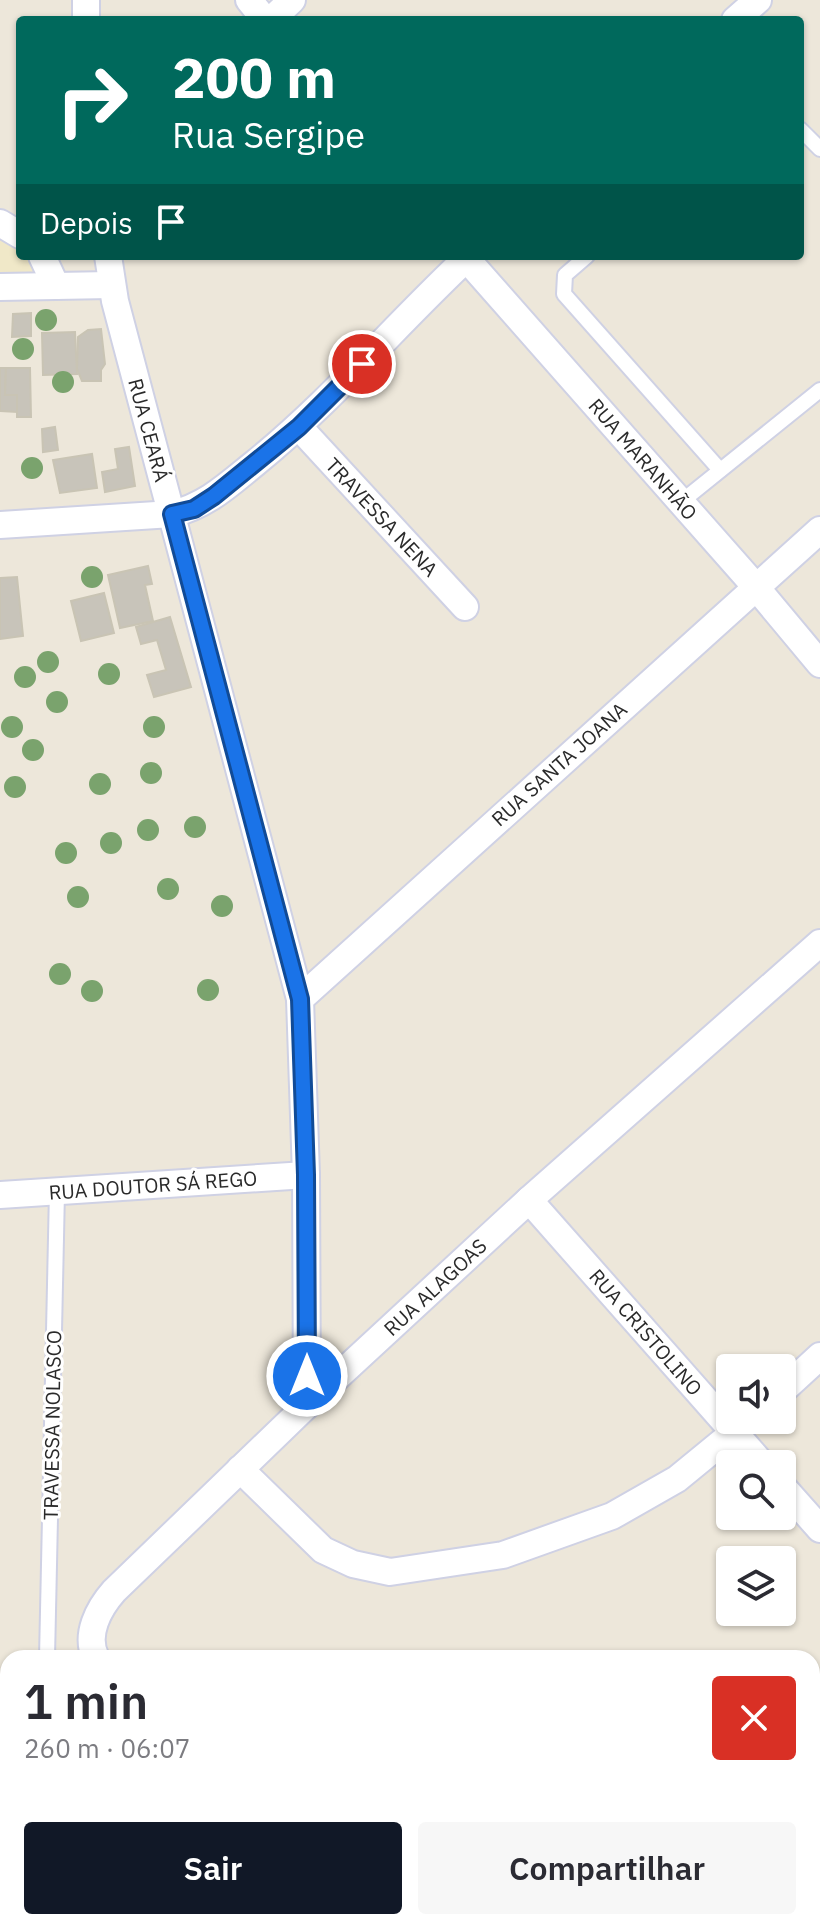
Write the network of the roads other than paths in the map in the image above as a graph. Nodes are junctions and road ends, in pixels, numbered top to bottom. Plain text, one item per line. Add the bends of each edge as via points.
1 (249, 0) edge
2 (292, 0) edge
3 (758, 0) edge
4 (264, 16) edge
5 (273, 16) edge
6 (740, 16) edge
7 (804, 133) edge
8 (820, 149) edge
9 (44, 260) edge
10 (108, 260) edge
11 (463, 260) edge
12 (469, 260) edge
13 (582, 260) edge
14 (111, 285) junction
15 (56, 286) junction
16 (0, 287) edge
17 (820, 390) edge
18 (299, 427) junction
19 (720, 470) junction
20 (681, 502) junction
21 (172, 514) junction
22 (0, 525) edge
23 (820, 530) edge
24 (755, 586) junction
25 (465, 607) dead end
26 (820, 664) edge
27 (820, 943) edge
28 (300, 999) junction
29 (306, 1175) junction
30 (57, 1191) junction
31 (0, 1195) edge
32 (529, 1200) junction
33 (820, 1356) edge
34 (796, 1378) edge
35 (716, 1398) edge
36 (307, 1405) junction
37 (732, 1434) edge
38 (240, 1469) junction
39 (796, 1502) edge
40 (820, 1529) edge
41 (47, 1650) edge
42 (93, 1650) edge

1 - 4 street
2 - 5 street
3 - 6 street
7 - 8 lane
9 - 15 street
10 - 14 street, RUA CEARÁ
11 - 18 street
12 - 20 street, RUA MARANHÃO
13 - 19 lane via 565,275 564,294
14 - 15 street
14 - 21 street, RUA CEARÁ
15 - 16 street
17 - 19 lane
18 - 21 street via 214,496 194,509
18 - 25 street, TRAVESSA NENA
19 - 20 lane
20 - 24 street, RUA MARANHÃO
21 - 22 street
21 - 28 street, RUA CEARÁ
23 - 24 street, RUA SANTA JOANA
24 - 26 street, RUA MARANHÃO
24 - 28 street, RUA SANTA JOANA
27 - 32 street, RUA ALAGOAS
28 - 29 street, RUA CEARÁ
29 - 30 street, RUA DOUTOR SÁ REGO
29 - 36 street, RUA CEARÁ
30 - 31 street, RUA DOUTOR SÁ REGO
30 - 41 lane, TRAVESSA NOLASCO
32 - 35 street, RUA CRISTOLINO
32 - 36 street, RUA ALAGOAS
33 - 34 street
36 - 38 street, RUA ALAGOAS
37 - 38 street via 677,1479 612,1516 503,1555 390,1572 323,1550
38 - 42 street, RUA ALAGOAS via 99,1607
39 - 40 street

